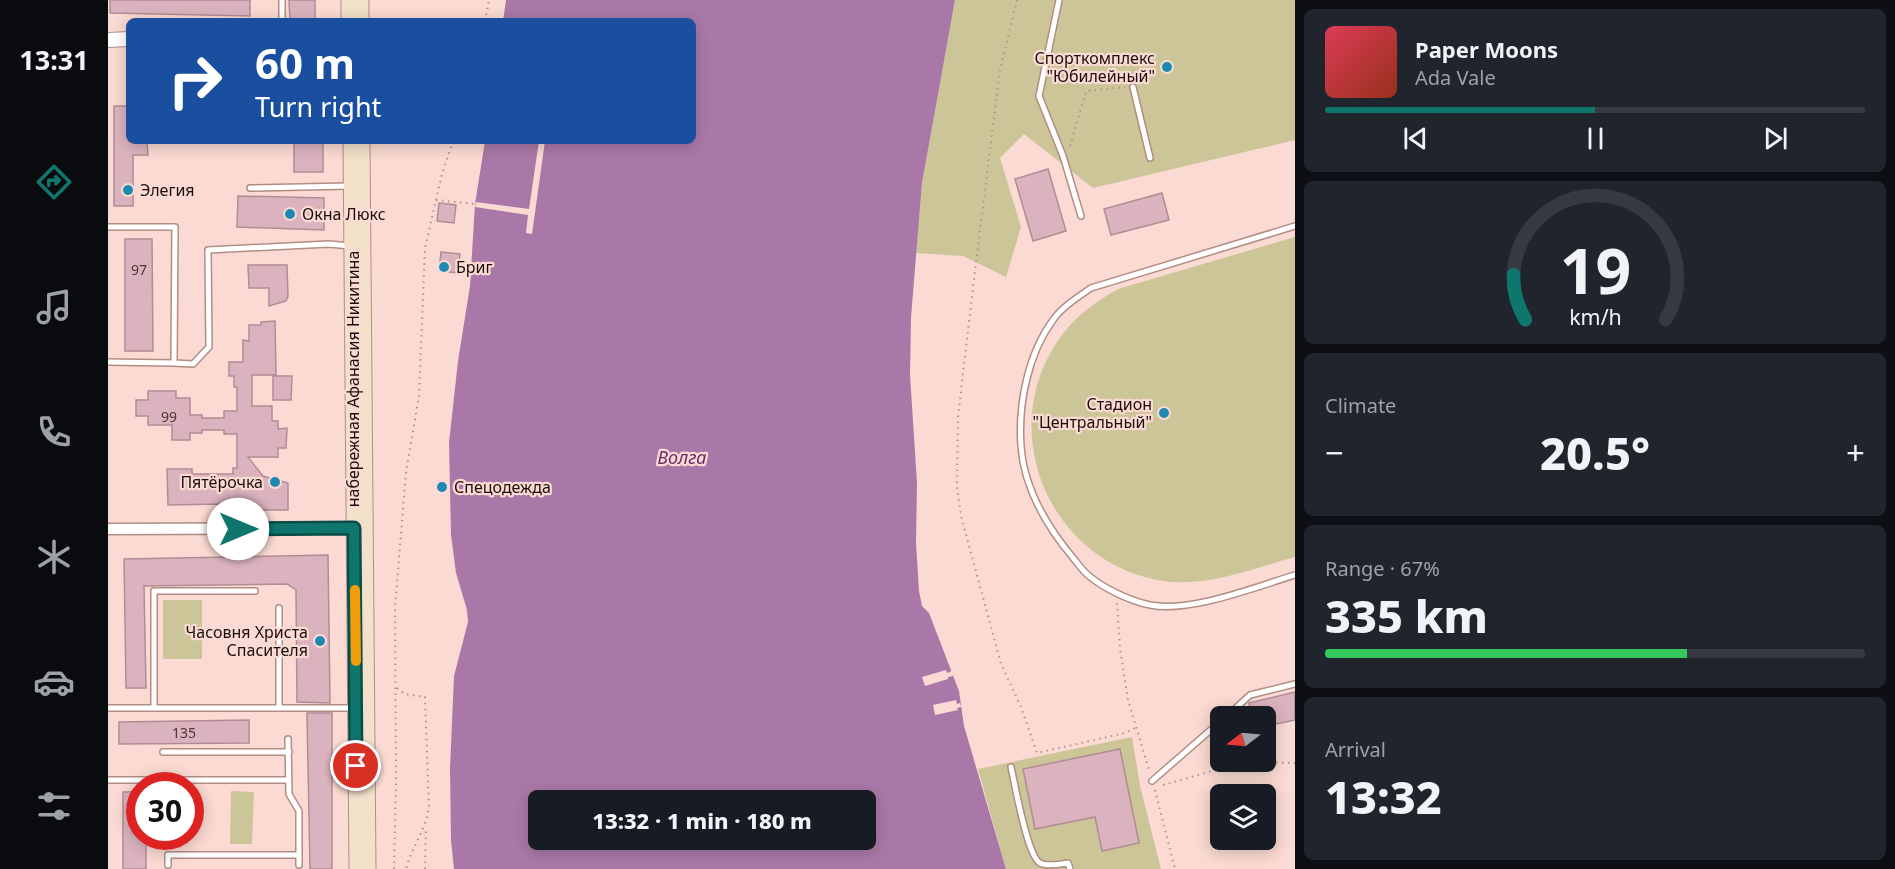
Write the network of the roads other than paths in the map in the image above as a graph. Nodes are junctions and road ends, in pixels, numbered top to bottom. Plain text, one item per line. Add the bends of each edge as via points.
1 (282, 0) edge
2 (349, 0) edge
3 (361, 0) edge
4 (1059, 0) edge
5 (282, 18) edge
6 (349, 18) edge
7 (361, 18) edge
8 (126, 39) edge
9 (108, 40) edge
10 (1133, 87) road end
11 (351, 144) edge
12 (362, 144) edge
13 (1150, 158) dead end
14 (351, 186) junction
15 (250, 188) dead end
16 (1081, 216) dead end
17 (1295, 226) edge
18 (108, 227) edge
19 (352, 246) junction
20 (108, 362) edge
21 (174, 363) junction
22 (354, 528) junction
23 (108, 529) edge
24 (1295, 574) edge
25 (255, 591) dead end
26 (279, 608) dead end
27 (1295, 684) edge
28 (1238, 706) edge
29 (108, 708) edge
30 (154, 708) junction
31 (279, 708) junction
32 (356, 708) junction
33 (1210, 731) edge
34 (288, 738) dead end
35 (163, 752) dead end
36 (289, 752) junction
37 (1011, 767) dead end
38 (108, 780) edge
39 (289, 780) junction
40 (1153, 784) road end
41 (299, 855) junction
42 (168, 865) dead end
43 (299, 865) dead end
44 (357, 869) edge
45 (368, 869) edge
46 (1070, 869) edge

1 - 5 lane
2 - 6 main road
3 - 7 main road
4 - 16 lane via 1039,96
8 - 9 street
10 - 13 lane
11 - 14 main road, набережная Афанасия Никитина
12 - 45 main road, набережная Афанасия Никитина
14 - 15 lane
14 - 19 main road, набережная Афанасия Никитина
17 - 24 lane via 1091,288 1073,301 1053,319 1038,348 1025,386 1021,428 1028,479 1055,537 1088,576 1116,593 1150,605 1194,605
18 - 21 lane via 175,227
19 - 21 lane via 208,250 209,347 193,364
19 - 22 main road, набережная Афанасия Никитина
20 - 21 lane
22 - 23 street
22 - 32 main road, набережная Афанасия Никитина
25 - 30 lane via 154,591
26 - 31 lane
27 - 28 lane via 1250,695
29 - 30 lane
30 - 31 lane
31 - 32 lane
32 - 44 main road, набережная Афанасия Никитина
33 - 40 lane
34 - 36 lane
35 - 36 lane
36 - 39 lane
37 - 46 lane via 1036,860 1046,865 1068,863
38 - 39 lane
39 - 41 lane via 289,794 299,811
41 - 42 lane via 168,855
41 - 43 lane

